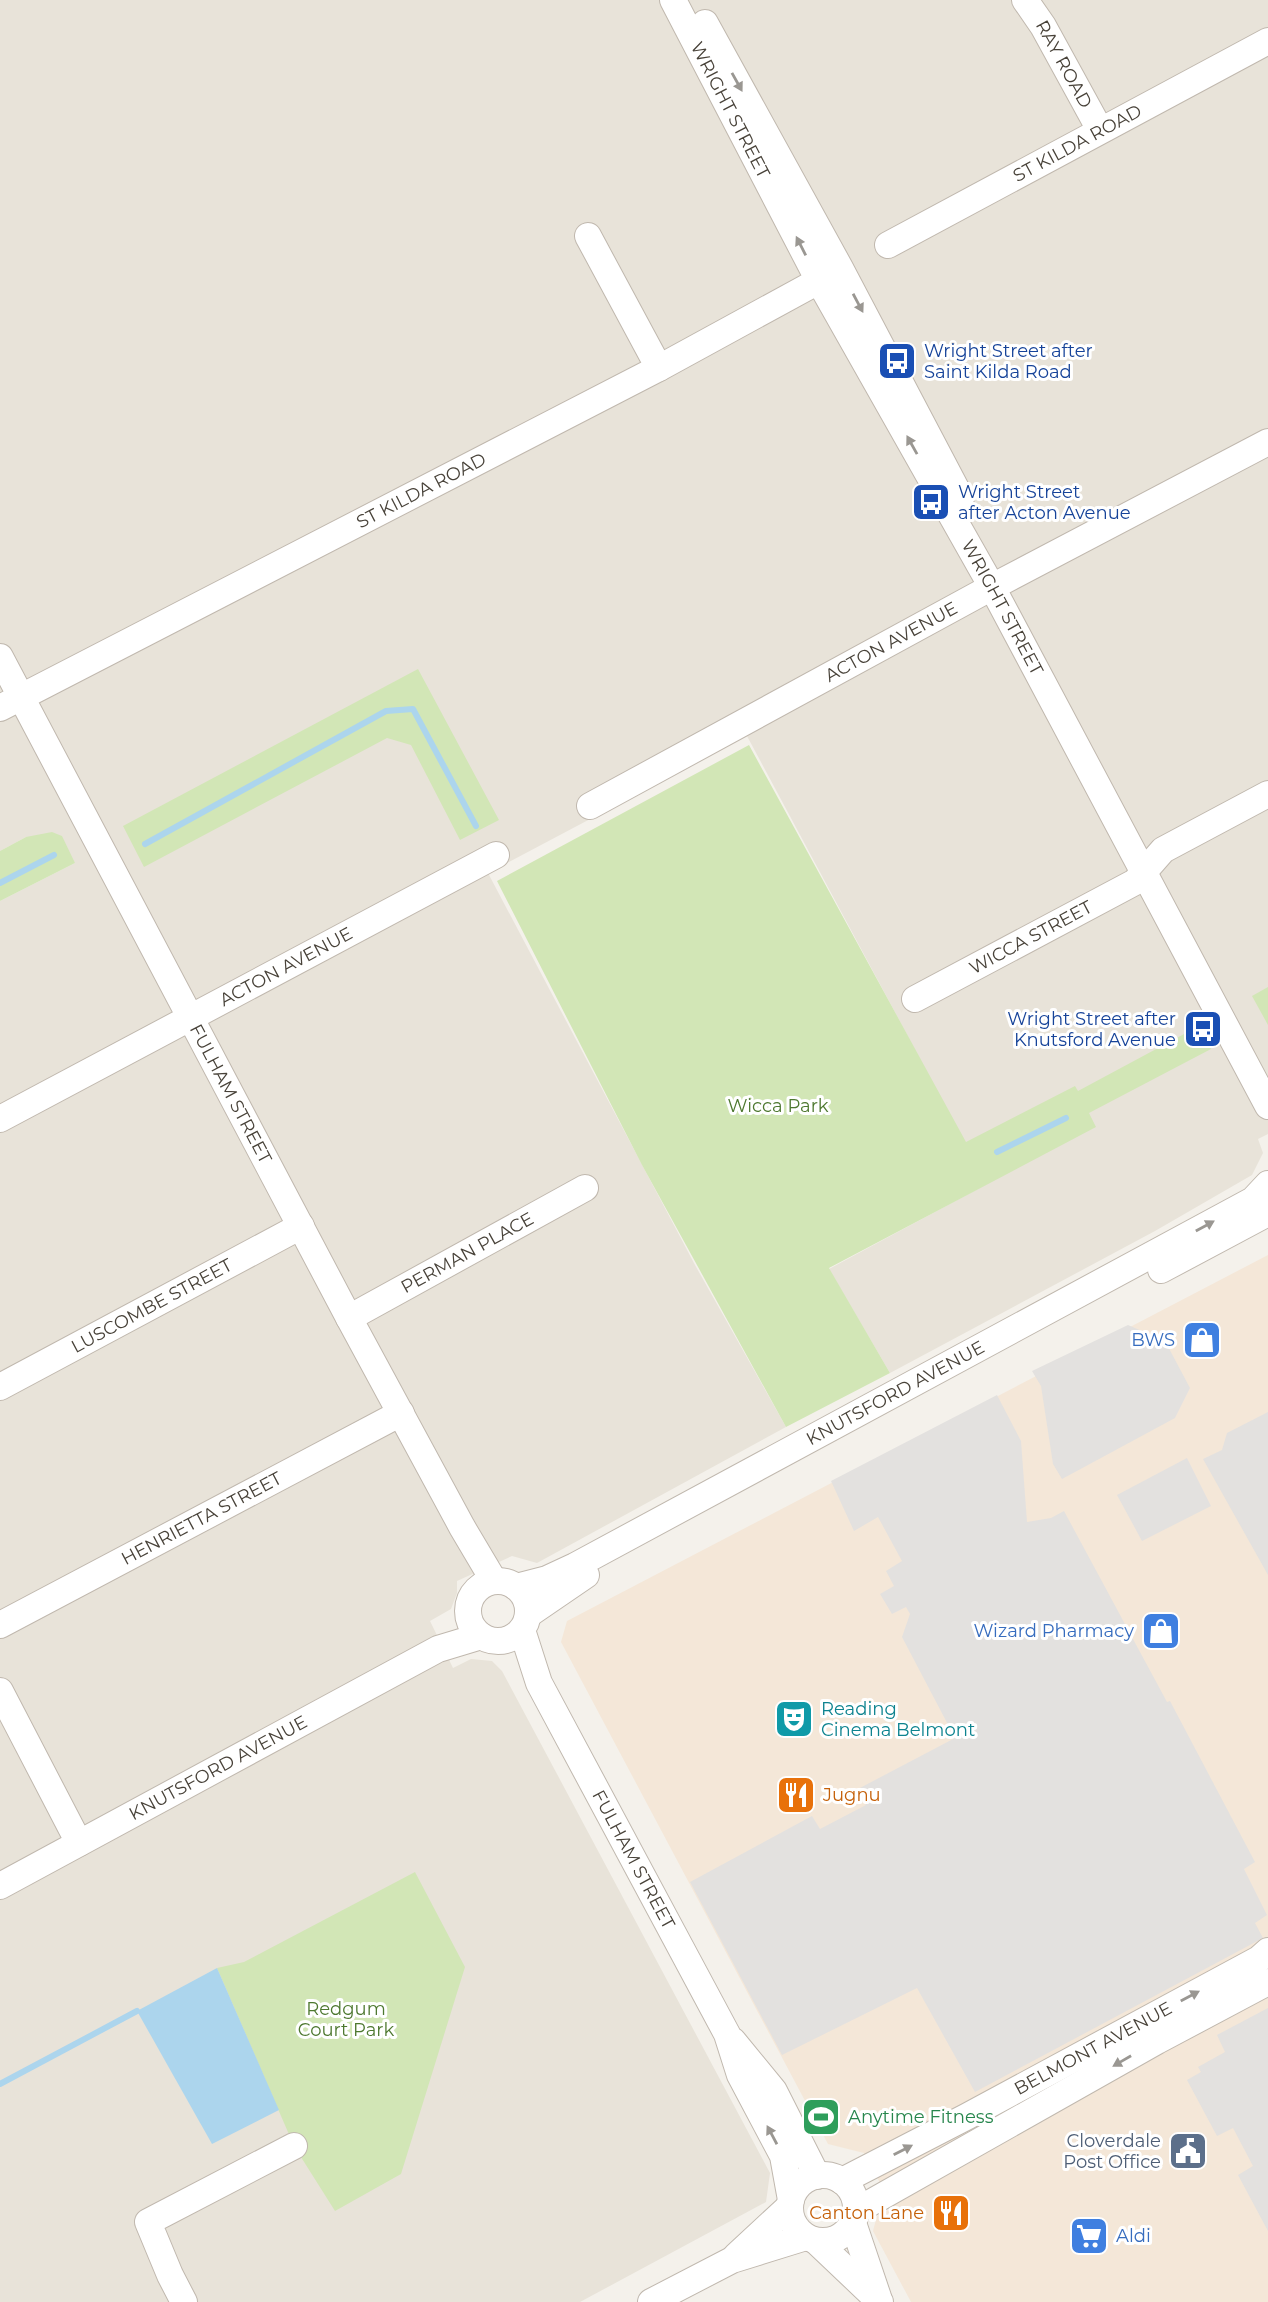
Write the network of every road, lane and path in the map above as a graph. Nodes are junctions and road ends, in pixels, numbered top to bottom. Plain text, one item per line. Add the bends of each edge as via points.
1 (673, 0) edge
2 (693, 0) edge
3 (1025, 0) edge
4 (1268, 41) edge
5 (1100, 130) junction
6 (588, 236) dead end
7 (888, 245) dead end
8 (830, 274) junction
9 (659, 368) junction
10 (1268, 442) edge
11 (998, 584) junction
12 (0, 657) edge
13 (11, 703) edge
14 (1268, 794) edge
15 (590, 806) dead end
16 (496, 855) dead end
17 (1149, 865) junction
18 (915, 999) dead end
19 (190, 1018) junction
20 (1268, 1071) edge
21 (1268, 1106) edge
22 (0, 1119) edge
23 (1268, 1184) edge
24 (585, 1188) dead end
25 (1268, 1213) edge
26 (301, 1226) junction
27 (349, 1318) junction
28 (0, 1387) edge
29 (401, 1413) junction
30 (495, 1586) junction
31 (525, 1622) junction
32 (0, 1625) edge
33 (482, 1632) junction
34 (539, 1683) junction
35 (0, 1690) edge
36 (79, 1843) junction
37 (0, 1886) edge
38 (1268, 1951) edge
39 (1268, 1982) edge
40 (727, 2034) junction
41 (294, 2146) dead end
42 (829, 2178) junction
43 (790, 2203) junction
44 (854, 2217) junction
45 (811, 2239) junction
46 (732, 2260) junction
47 (184, 2302) edge
48 (652, 2302) edge
49 (880, 2302) edge

8 -> 1 street, WRIGHT STREET
2 -> 8 street, WRIGHT STREET
3 - 5 street, RAY ROAD
4 - 5 street, ST KILDA ROAD
5 - 7 street, ST KILDA ROAD
6 - 9 street
8 - 9 street, ST KILDA ROAD
8 - 11 street, WRIGHT STREET
9 - 13 street, ST KILDA ROAD
10 - 11 street, ACTON AVENUE
11 - 15 street, ACTON AVENUE
11 - 17 street, WRIGHT STREET
12 - 13 street, FULHAM STREET
13 - 19 street, FULHAM STREET
14 - 17 street, WICCA STREET via 1163,850
16 - 19 street, ACTON AVENUE
17 - 18 street, WICCA STREET via 1135,882
17 - 20 street, WRIGHT STREET
17 - 21 street, WRIGHT STREET
19 - 22 street, ACTON AVENUE
19 - 26 street, FULHAM STREET
30 -> 23 street, KNUTSFORD AVENUE via 547,1579 575,1566 1253,1200
24 - 27 street, PERMAN PLACE
25 - 31 street, KNUTSFORD AVENUE via 585,1576
26 - 27 street, FULHAM STREET
26 - 28 street, LUSCOMBE STREET
27 - 29 street, FULHAM STREET
29 - 30 street, FULHAM STREET
29 - 32 street, HENRIETTA STREET
30 - 31 street, FULHAM STREET via 527,1602
30 - 33 street via 470,1598
31 - 33 street via 506,1640
31 - 34 street, FULHAM STREET
33 - 34 street, FULHAM STREET
33 - 36 street, KNUTSFORD AVENUE via 439,1649
34 - 40 street, FULHAM STREET
35 - 36 street
36 - 37 street, KNUTSFORD AVENUE
42 -> 38 street, BELMONT AVENUE via 966,2118
39 -> 44 street, BELMONT AVENUE
40 - 42 street, FULHAM STREET via 774,2091
43 -> 40 street, FULHAM STREET via 783,2156 740,2075
41 - 47 street via 148,2222
42 - 43 street, BELMONT AVENUE via 800,2184
42 - 44 street via 850,2190
43 - 45 street via 793,2223
43 - 46 street, BELMONT AVENUE
44 - 45 street, BELMONT AVENUE via 837,2238
44 - 49 street
45 - 46 street, BELMONT AVENUE
45 - 49 street
46 - 48 street, BELMONT AVENUE

